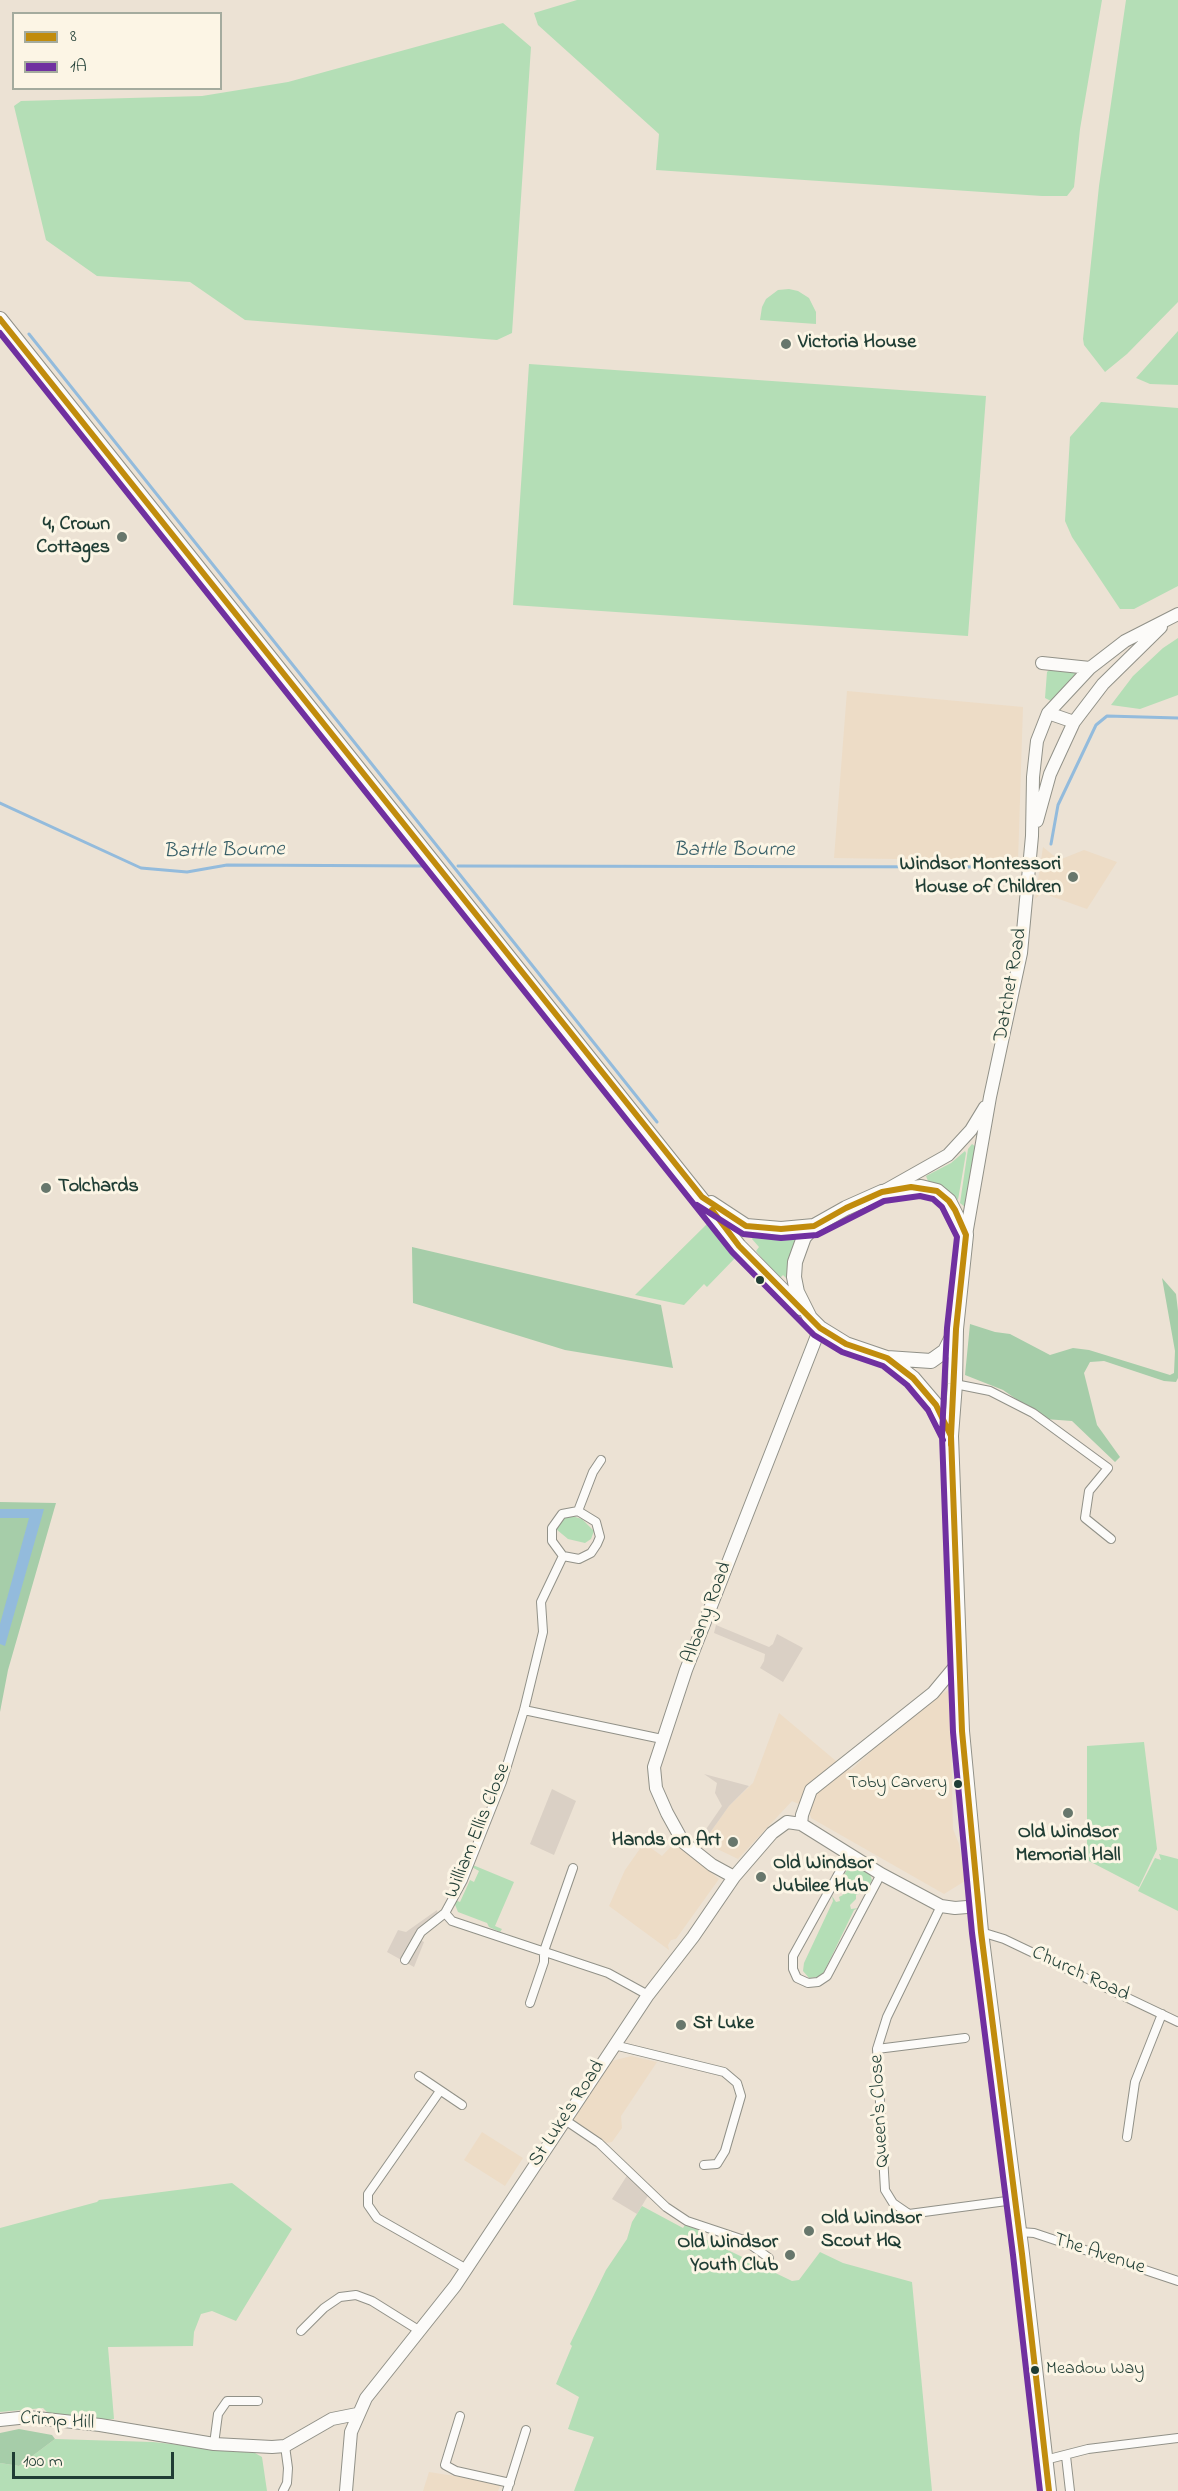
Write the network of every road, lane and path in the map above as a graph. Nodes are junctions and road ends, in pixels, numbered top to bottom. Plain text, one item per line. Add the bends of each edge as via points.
1 (0, 319) edge
2 (1174, 616) edge
3 (1042, 663) dead end
4 (1090, 668) junction
5 (1048, 713) junction
6 (1074, 722) junction
7 (1032, 836) junction
8 (990, 1097) junction
9 (882, 1192) junction
10 (702, 1197) junction
11 (814, 1226) junction
12 (966, 1234) junction
13 (815, 1323) junction
14 (956, 1329) junction
15 (887, 1358) junction
16 (956, 1384) junction
17 (951, 1436) junction
18 (601, 1460) dead end
19 (578, 1511) junction
20 (1112, 1539) dead end
21 (563, 1556) junction
22 (958, 1663) junction
23 (524, 1710) junction
24 (662, 1739) junction
25 (801, 1824) junction
26 (849, 1855) junction
27 (573, 1868) dead end
28 (881, 1874) junction
29 (734, 1877) junction
30 (941, 1906) junction
31 (979, 1906) junction
32 (446, 1913) junction
33 (981, 1932) junction
34 (544, 1951) junction
35 (405, 1960) dead end
36 (648, 1995) junction
37 (530, 2003) dead end
38 (1162, 2013) junction
39 (1178, 2022) edge
40 (965, 2038) dead end
41 (614, 2045) junction
42 (877, 2049) junction
43 (419, 2076) dead end
44 (440, 2091) junction
45 (462, 2105) dead end
46 (565, 2120) junction
47 (1127, 2137) dead end
48 (704, 2165) dead end
49 (1014, 2200) junction
50 (1020, 2232) junction
51 (769, 2258) dead end
52 (465, 2268) junction
53 (1178, 2281) edge
54 (301, 2331) dead end
55 (420, 2331) junction
56 (258, 2401) dead end
57 (357, 2414) junction
58 (460, 2416) dead end
59 (0, 2420) edge
60 (526, 2430) dead end
61 (1178, 2438) edge
62 (214, 2444) junction
63 (285, 2446) junction
64 (1066, 2456) junction
65 (1045, 2460) junction
66 (509, 2487) edge
67 (283, 2491) edge
68 (346, 2491) edge
69 (1049, 2491) edge
70 (1070, 2491) edge

1 - 10 main road
2 - 4 main road via 1125,641
2 - 6 main road via 1103,684
3 - 4 main road
4 - 5 main road
5 - 6 main road
5 - 7 main road via 1037,741
6 - 7 main road via 1050,774
7 - 8 main road, Datchet Road via 1021,953
8 - 9 main road, Datchet Road via 955,1149
8 - 12 main road, Datchet Road
9 - 11 main road
9 - 12 main road via 921,1186 937,1191 952,1206
10 - 11 main road via 746,1226
10 - 13 main road via 739,1246
11 - 13 main road via 804,1237 794,1277 797,1292
12 - 14 main road
13 - 15 main road via 846,1344
13 - 24 main road, Albany Road
14 - 15 main road via 945,1352 931,1361
14 - 16 main road
15 - 17 main road via 913,1378 936,1405
16 - 17 main road
16 - 20 street via 990,1391 1033,1413 1108,1467 1089,1491 1085,1518
17 - 22 main road
18 - 19 street
19 - 21 street via 562,1514 552,1528 552,1541
19 - 21 street via 596,1522 600,1537 591,1553 579,1559
21 - 23 street, William Ellis Close via 541,1602 543,1632
22 - 25 main road via 933,1693 811,1790
22 - 31 main road
23 - 24 street
23 - 32 street, William Ellis Close via 502,1782 463,1881
24 - 29 main road, Albany Road via 654,1767 656,1788 667,1813 683,1842
25 - 26 main road
25 - 29 main road, St Luke's Road via 787,1822 772,1833
26 - 28 main road
26 - 28 street via 793,1956 797,1978 808,1983 827,1976
27 - 34 street
28 - 30 main road
29 - 36 main road, St Luke's Road
30 - 31 main road
30 - 42 street, Queen's Close via 887,2017
31 - 33 main road
32 - 34 street, William Ellis Close via 452,1921
32 - 35 street via 421,1932
33 - 38 street, Church Road via 1013,1943
33 - 49 main road
34 - 36 street, William Ellis Close via 608,1972
34 - 37 street
36 - 41 main road, St Luke's Road
38 - 39 street, Church Road
38 - 47 street via 1135,2082
40 - 42 street
41 - 46 main road, St Luke's Road
41 - 48 street via 724,2072 737,2083 741,2096 725,2151 717,2164
42 - 49 street, Queen's Close via 885,2190 893,2203 909,2214
43 - 44 street
44 - 45 street
44 - 52 street via 368,2194 368,2205 377,2218
46 - 51 street via 599,2143 666,2207 687,2221 744,2240
46 - 52 main road, St Luke's Road
49 - 50 main road
50 - 53 street, The Avenue via 1034,2233
50 - 65 main road
52 - 55 main road, St Luke's Road
54 - 55 street via 339,2297 356,2295
55 - 57 main road, St Luke's Road
56 - 62 street via 227,2401 218,2414
57 - 63 main road, Crimp Hill via 332,2419
57 - 68 main road, St Luke's Road via 351,2432
58 - 66 street via 445,2465
59 - 62 main road, Crimp Hill via 38,2418
60 - 66 street
61 - 64 street via 1088,2449
62 - 63 main road, Crimp Hill
63 - 67 street via 288,2468
64 - 65 street
64 - 70 street
65 - 69 main road

